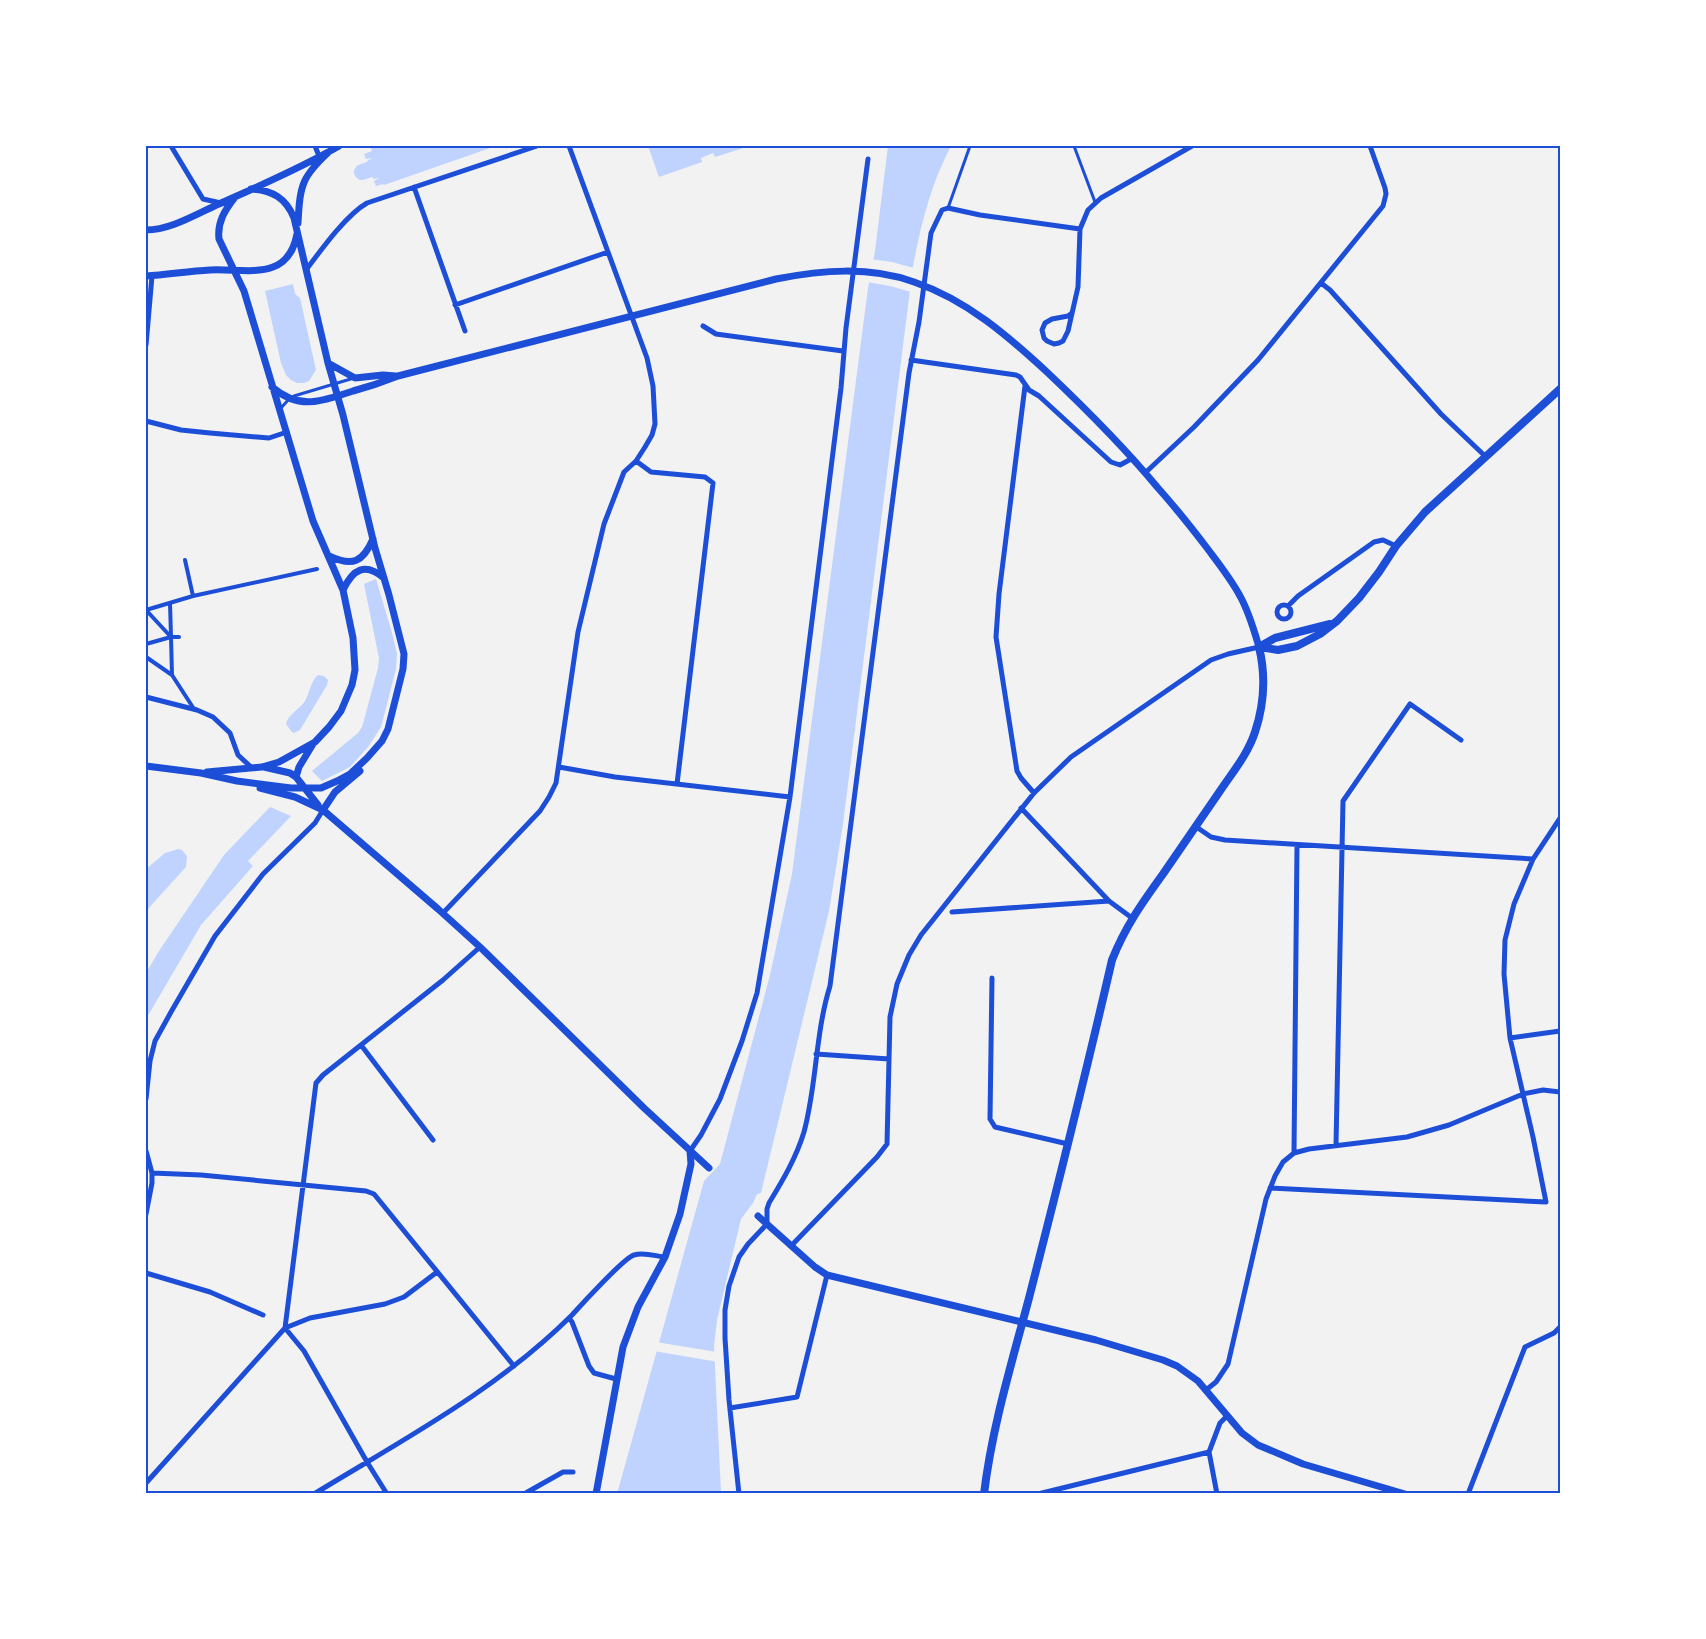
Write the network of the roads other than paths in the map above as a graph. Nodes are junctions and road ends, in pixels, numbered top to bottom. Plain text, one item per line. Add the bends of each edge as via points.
1 (171, 146) edge
2 (315, 146) edge
3 (339, 146) edge
4 (537, 146) edge
5 (570, 146) edge
6 (970, 146) edge
7 (1074, 146) edge
8 (1188, 146) edge
9 (1370, 146) edge
10 (331, 150) junction
11 (319, 156) junction
12 (868, 159) dead end
13 (414, 187) junction
14 (251, 189) junction
15 (235, 196) junction
16 (1095, 202) junction
17 (221, 203) junction
18 (948, 208) junction
19 (1080, 229) junction
20 (146, 230) edge
21 (297, 231) junction
22 (608, 252) junction
23 (306, 270) junction
24 (234, 271) junction
25 (149, 276) edge
26 (1321, 283) junction
27 (455, 304) junction
28 (1072, 313) junction
29 (631, 315) junction
30 (703, 326) dead end
31 (465, 331) dead end
32 (146, 345) edge
33 (843, 351) junction
34 (911, 360) junction
35 (328, 363) junction
36 (398, 376) junction
37 (355, 378) junction
38 (334, 384) junction
39 (1025, 386) junction
40 (272, 387) junction
41 (1560, 389) edge
42 (337, 396) junction
43 (289, 399) junction
44 (280, 412) junction
45 (146, 421) edge
46 (287, 432) junction
47 (1486, 457) junction
48 (1132, 458) junction
49 (636, 460) junction
50 (1145, 473) junction
51 (373, 539) junction
52 (1396, 546) junction
53 (329, 556) junction
54 (185, 560) dead end
55 (316, 569) dead end
56 (385, 579) junction
57 (343, 590) junction
58 (193, 596) junction
59 (170, 603) junction
60 (1288, 606) dead end
61 (146, 610) edge
62 (1337, 621) junction
63 (171, 637) junction
64 (179, 637) dead end
65 (146, 644) edge
66 (1259, 647) junction
67 (146, 657) edge
68 (172, 675) junction
69 (146, 697) edge
70 (194, 709) junction
71 (1461, 740) dead end
72 (382, 741) junction
73 (315, 742) junction
74 (146, 766) edge
75 (262, 767) junction
76 (559, 767) junction
77 (252, 769) junction
78 (201, 773) junction
79 (296, 777) junction
80 (237, 782) junction
81 (677, 784) junction
82 (304, 789) junction
83 (1034, 793) junction
84 (790, 797) junction
85 (1021, 808) junction
86 (322, 810) junction
87 (1560, 819) edge
88 (1195, 826) junction
89 (1297, 844) junction
90 (1342, 847) junction
91 (1533, 859) junction
92 (1109, 901) junction
93 (952, 912) dead end
94 (443, 913) junction
95 (1131, 918) junction
96 (480, 947) junction
97 (992, 978) dead end
98 (1560, 1031) edge
99 (1510, 1038) junction
100 (361, 1045) junction
101 (816, 1054) junction
102 (889, 1059) junction
103 (1560, 1092) edge
104 (1523, 1094) junction
105 (146, 1099) edge
106 (433, 1140) dead end
107 (1068, 1144) junction
108 (1336, 1145) junction
109 (146, 1151) edge
110 (690, 1151) junction
111 (1294, 1153) junction
112 (709, 1168) dead end
113 (152, 1173) junction
114 (304, 1185) junction
115 (1270, 1188) junction
116 (146, 1214) edge
117 (758, 1215) dead end
118 (767, 1224) junction
119 (791, 1246) junction
120 (665, 1257) junction
121 (437, 1272) junction
122 (146, 1273) edge
123 (827, 1275) junction
124 (263, 1315) dead end
125 (569, 1318) junction
126 (1022, 1322) junction
127 (1560, 1327) edge
128 (285, 1328) junction
129 (514, 1366) junction
130 (616, 1379) junction
131 (1206, 1390) junction
132 (730, 1407) junction
133 (1227, 1416) junction
134 (1209, 1452) junction
135 (367, 1462) junction
136 (573, 1472) dead end
137 (146, 1483) edge
138 (314, 1494) edge
139 (387, 1494) edge
140 (524, 1494) edge
141 (596, 1494) edge
142 (739, 1494) edge
143 (984, 1494) edge
144 (1038, 1494) edge
145 (1217, 1494) edge
146 (1405, 1494) edge
147 (1468, 1494) edge

1 - 17 street via 203,199
2 - 11 street
3 - 10 street
4 - 13 street
5 - 22 street
6 - 18 lane
7 - 16 lane
8 - 16 street
9 - 26 street via 1386,200
10 - 11 street
10 - 21 street via 306,177 299,199
11 - 14 street
12 - 33 street
13 - 23 street via 361,207
13 - 27 street
14 - 15 street
14 - 21 street via 282,198 291,210
15 - 17 street
15 - 24 street via 218,232
16 - 19 street via 1086,212
17 - 20 street via 173,225
18 - 19 street
18 - 34 street via 938,215 932,233
19 - 28 street via 1078,287
21 - 23 street
21 - 24 street via 292,248 277,266 260,272
22 - 27 street
22 - 29 street
23 - 35 street
24 - 25 street
24 - 40 street via 245,293
25 - 32 street
26 - 47 street
26 - 50 street via 1258,360
27 - 31 street
28 - 28 street via 1048,320 1042,330 1044,338 1054,344 1063,341
29 - 36 street
29 - 48 street via 803,274 884,273 942,293 987,320 1075,399
29 - 49 street via 650,369 655,399 652,435
30 - 33 street via 716,334
33 - 84 street
34 - 39 street via 1016,375
34 - 101 street via 830,986
35 - 37 street
35 - 38 street
36 - 37 street
36 - 42 street
37 - 38 lane
38 - 42 street
38 - 43 lane
39 - 48 street via 1111,462 1120,465
39 - 83 street via 996,638 1017,771
40 - 43 street
40 - 44 street
41 - 47 main road
42 - 43 street via 315,402
42 - 51 street
43 - 44 lane
44 - 46 street
45 - 46 street via 181,430 269,438
46 - 53 street via 313,521
47 - 52 main road via 1425,512
48 - 50 street
49 - 76 street via 624,472 615,492 584,603
49 - 81 street via 651,472 705,477 713,483
50 - 66 street via 1232,581
51 - 53 street via 365,555 357,560 342,561
51 - 56 street
52 - 60 street via 1383,540 1374,542
52 - 62 main road via 1359,598
53 - 57 street
54 - 58 street
55 - 58 street
56 - 57 street via 369,569 361,570 352,574
56 - 72 street via 404,654 398,693
57 - 73 street via 355,670 341,711
58 - 59 street
59 - 61 street
59 - 63 street
61 - 63 street
62 - 66 main road via 1275,638
62 - 66 main road via 1297,646 1278,650
63 - 64 street
63 - 65 street
63 - 68 street
66 - 83 street via 1211,660 1071,757
66 - 88 main road via 1264,675 1255,732 1242,758
67 - 68 street
68 - 70 street
69 - 70 street
70 - 77 street via 213,717 230,733 238,755
71 - 90 street via 1410,704 1343,801
72 - 82 street via 344,777 321,788
72 - 86 street via 370,761 335,792
73 - 75 street
73 - 79 street
74 - 78 street
75 - 77 street
75 - 79 street
76 - 81 street
76 - 94 street via 556,783 540,811
77 - 78 street
78 - 80 street
79 - 82 street
80 - 82 street
80 - 86 street via 295,797
81 - 84 street
82 - 86 street
83 - 85 street
84 - 110 street via 757,993 720,1099
85 - 92 street
85 - 102 street via 909,955 890,1017
86 - 94 street
86 - 105 street via 315,823 263,874 215,936 155,1041
87 - 91 street
88 - 89 street via 1215,838
88 - 95 main road
89 - 90 street
89 - 111 street
90 - 91 street
90 - 108 street
91 - 99 street via 1514,904 1505,940
92 - 93 street
92 - 95 street
94 - 96 street
95 - 107 main road via 1112,960
96 - 100 street
96 - 110 street
97 - 107 street via 990,1119 995,1127
98 - 99 street
99 - 104 street
100 - 106 street
100 - 114 street via 316,1083
101 - 102 street
101 - 118 street via 803,1133 790,1167 769,1203
102 - 119 street via 887,1144
103 - 104 street
104 - 108 street via 1449,1125 1407,1137
104 - 115 street via 1546,1202
107 - 126 main road
108 - 111 street
109 - 113 street
110 - 112 street
110 - 120 street via 686,1193
111 - 115 street via 1279,1167
113 - 114 street
113 - 116 street
114 - 121 street via 374,1194
114 - 128 street
115 - 131 street via 1228,1364
117 - 118 street
118 - 119 street
118 - 132 street via 739,1257 729,1286 725,1319
119 - 123 street
120 - 125 street via 628,1257
120 - 130 street via 632,1320
121 - 128 street via 404,1297 386,1304 310,1318
121 - 129 street
122 - 124 street via 210,1292
123 - 126 street
123 - 132 street via 797,1397
125 - 129 street
125 - 130 street via 594,1373
126 - 131 street via 1163,1360 1188,1373
126 - 143 main road
127 - 147 street via 1525,1347
128 - 135 street via 304,1351
128 - 137 street
129 - 135 street via 479,1393
130 - 141 street
131 - 133 street
132 - 142 street
133 - 134 street via 1220,1423
133 - 146 street via 1250,1440 1287,1458
134 - 144 street
134 - 145 street
135 - 138 street
135 - 139 street
136 - 140 street via 563,1472

